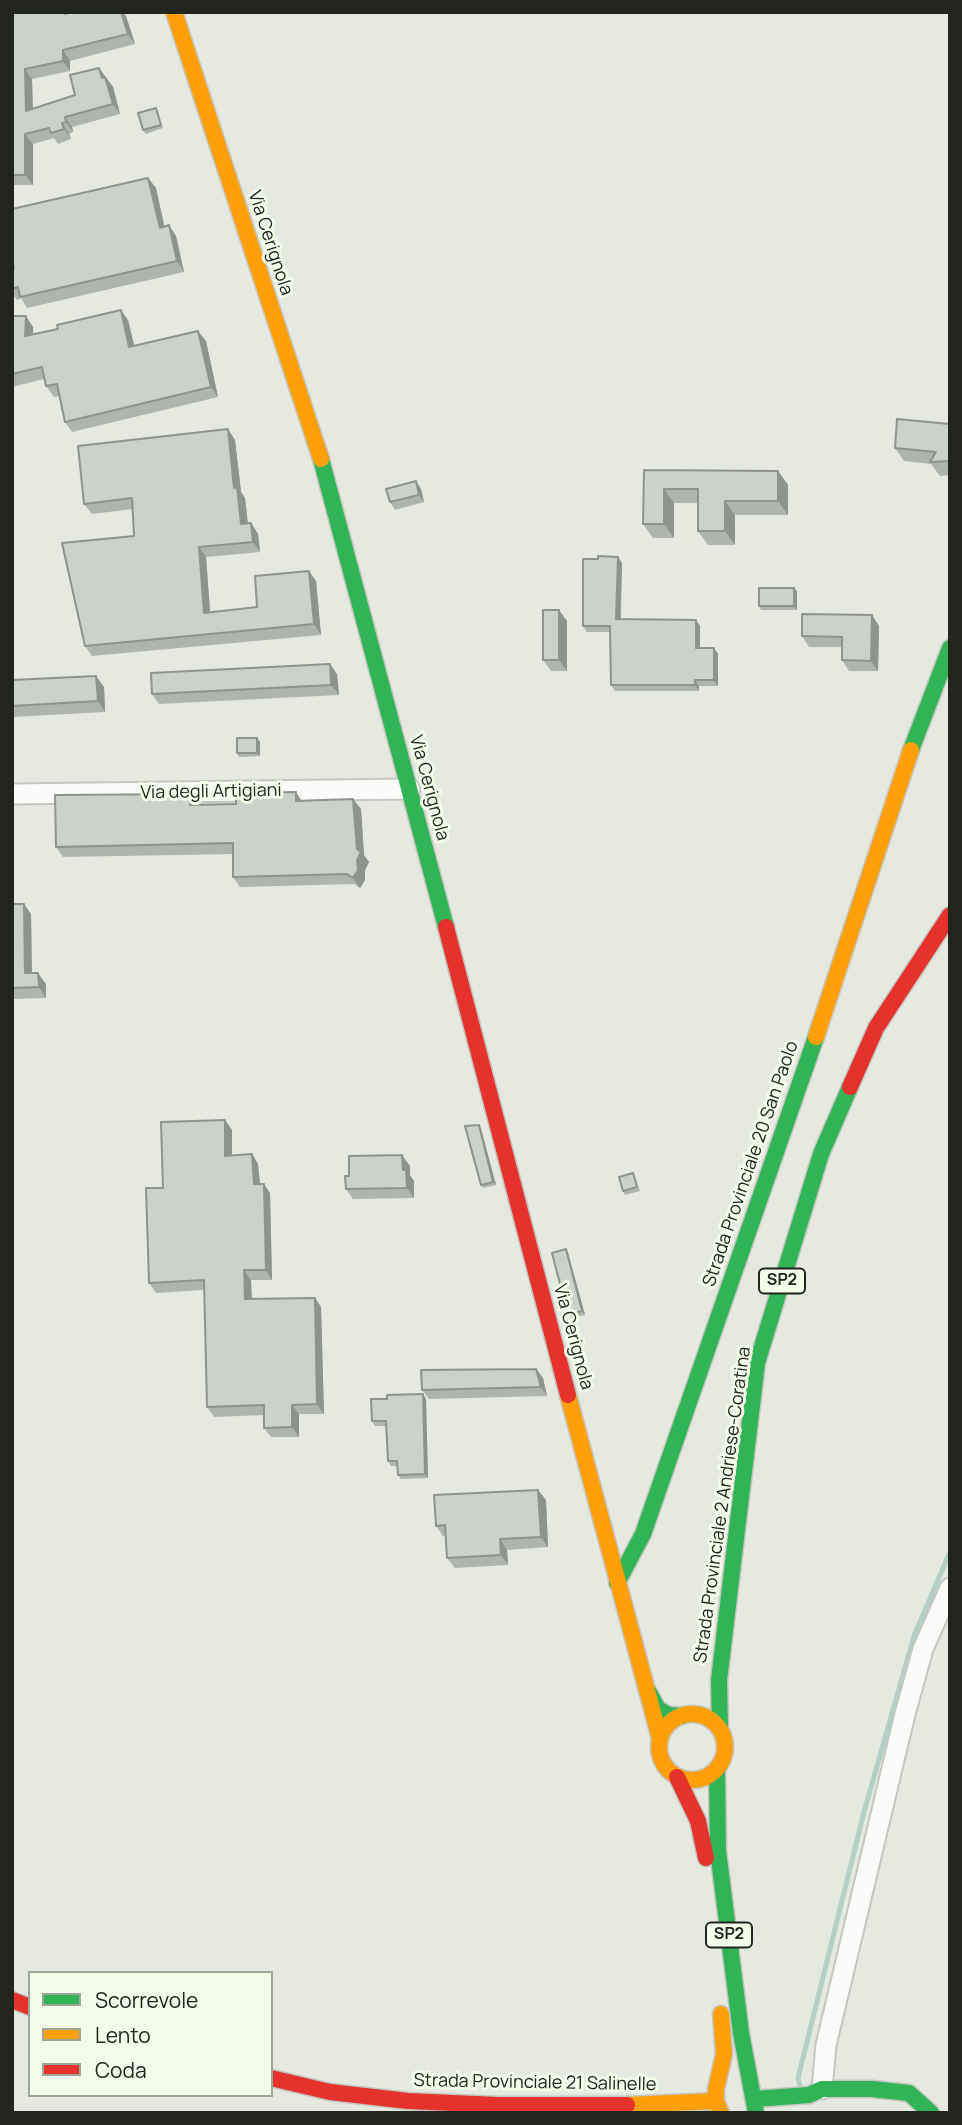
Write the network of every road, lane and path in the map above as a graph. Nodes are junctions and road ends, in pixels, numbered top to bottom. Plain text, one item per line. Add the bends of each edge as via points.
1 (174, 12) edge
2 (950, 648) edge
3 (410, 789) junction
4 (12, 794) edge
5 (950, 915) edge
6 (617, 1583) junction
7 (950, 1588) edge
8 (719, 1680) junction
9 (648, 1691) junction
10 (687, 1715) junction
11 (720, 1729) junction
12 (660, 1740) junction
13 (717, 1769) junction
14 (677, 1777) junction
15 (273, 2078) edge
16 (816, 2092) junction
17 (755, 2106) edge
18 (718, 2107) edge
19 (931, 2113) edge

1 - 3 street, Via Cerignola via 324,470
2 - 6 street, Strada Provinciale 20 San Paolo via 913,743 643,1534
3 - 4 street, Via degli Artigiani
3 - 6 street, Via Cerignola
5 - 8 street, Strada Provinciale 2 Andriese-Coratina / SP2 via 876,1028 821,1154 757,1363
6 - 9 street
7 - 16 street via 923,1649 905,1714
8 - 10 street, Strada Provinciale 2 Andriese-Coratina
8 - 11 street, Strada Provinciale 2 Andriese-Coratina / SP2
9 - 10 street via 658,1709 668,1715
9 - 12 street
10 - 11 street via 708,1718
10 - 12 street, Strada Provinciale 2 Andriese-Coratina via 672,1721
11 - 13 street, Strada Provinciale 2 Andriese-Coratina / SP2 via 725,1749
12 - 14 street, SP2 via 662,1761
13 - 14 street via 699,1780
13 - 17 street, Strada Provinciale 2 Andriese-Coratina / SP2 via 719,1851 741,2033
14 - 18 street, SP2 via 698,1821 709,1876 724,2054 716,2089
15 - 18 street, Strada Provinciale 21 Salinelle via 330,2092 408,2101
16 - 17 street
16 - 19 street via 872,2089 909,2093

